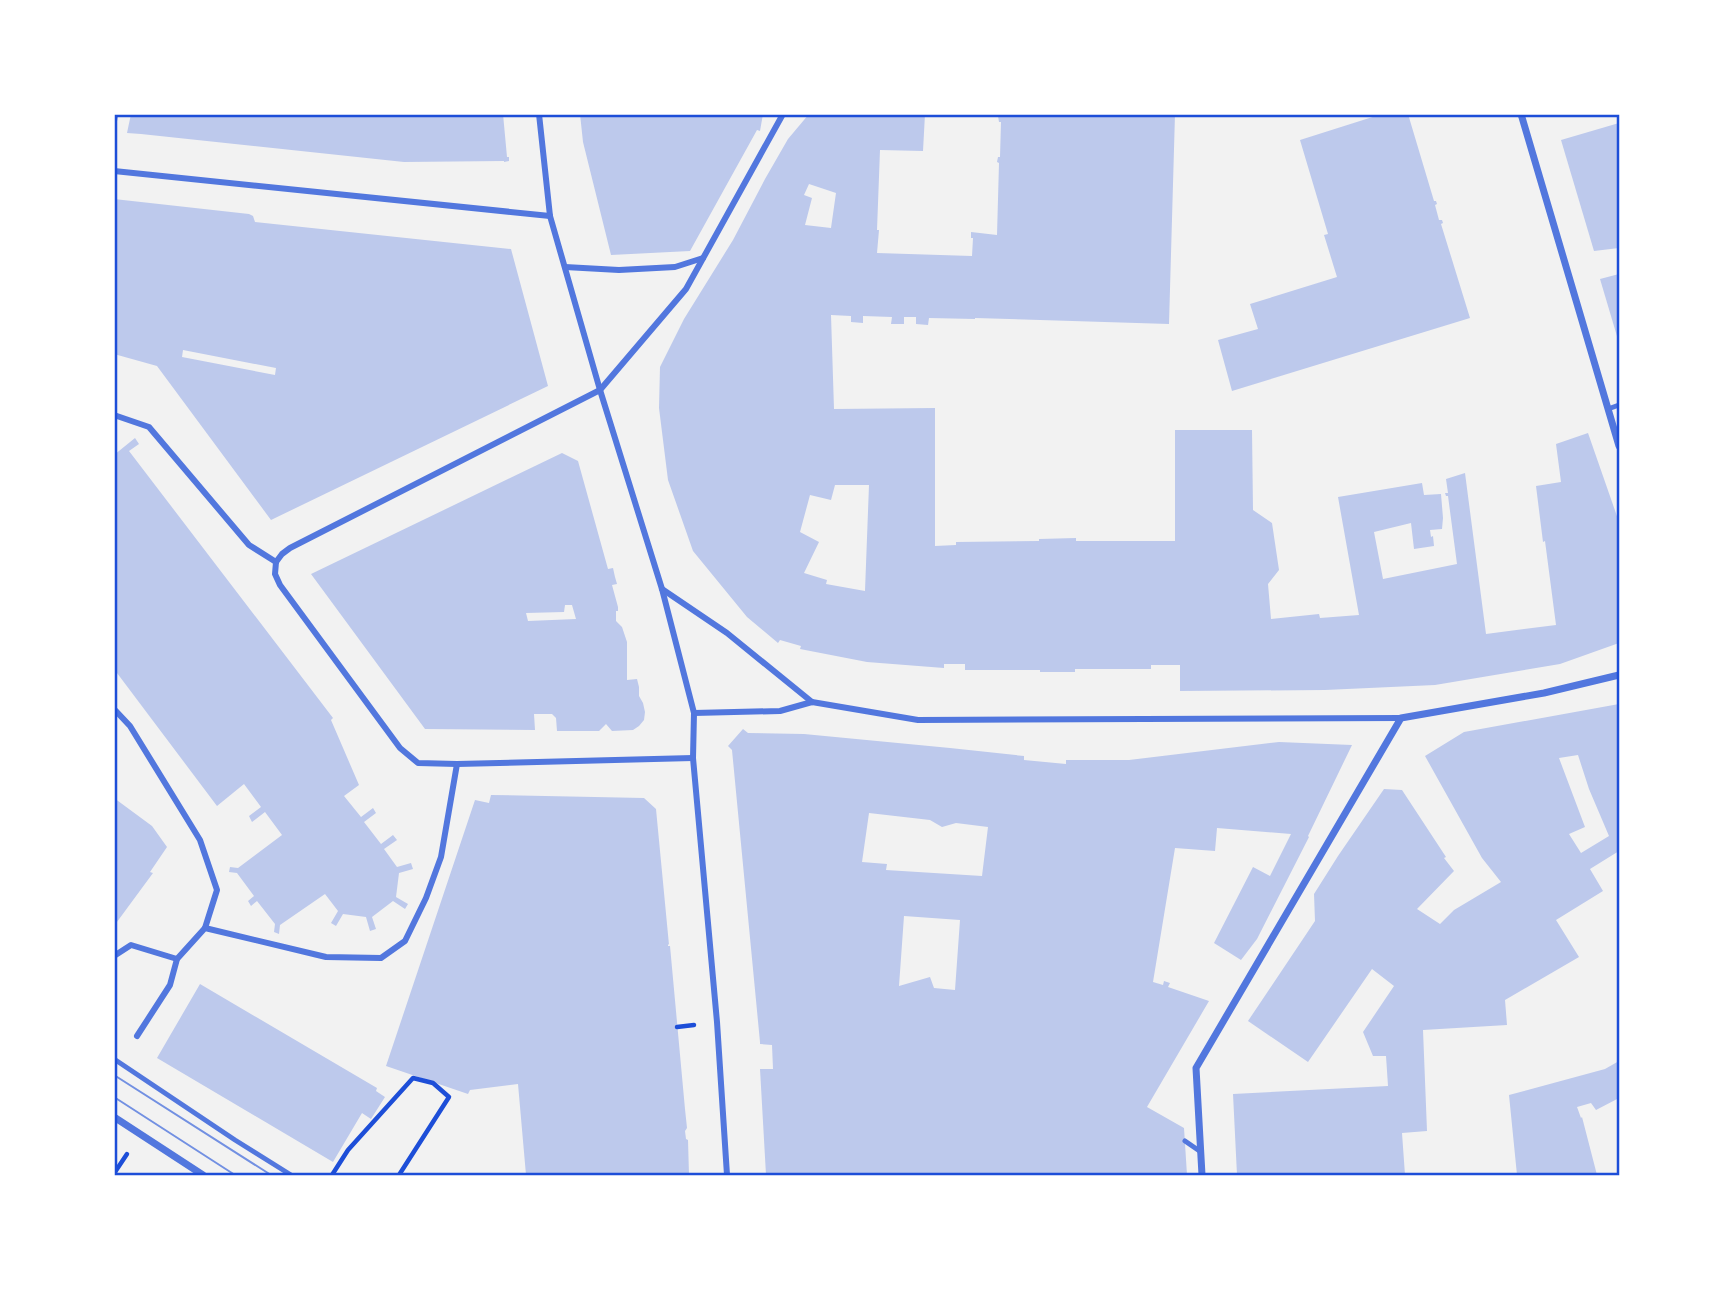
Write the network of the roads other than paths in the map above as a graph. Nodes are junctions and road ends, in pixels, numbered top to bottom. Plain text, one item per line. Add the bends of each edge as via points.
1 (115, 114) edge
2 (539, 114) edge
3 (783, 114) edge
4 (1521, 114) edge
5 (114, 121) edge
6 (114, 171) edge
7 (550, 216) junction
8 (703, 258) junction
9 (565, 267) junction
10 (600, 390) junction
11 (1619, 405) edge
12 (1608, 409) junction
13 (114, 415) edge
14 (1619, 446) edge
15 (276, 562) junction
16 (662, 589) junction
17 (1619, 675) edge
18 (812, 702) junction
19 (114, 709) edge
20 (694, 713) junction
21 (1401, 718) junction
22 (693, 758) junction
23 (457, 764) junction
24 (205, 928) junction
25 (114, 956) edge
26 (177, 959) junction
27 (137, 1036) dead end
28 (114, 1059) edge
29 (114, 1117) edge
30 (1185, 1142) dead end
31 (1201, 1152) junction
32 (203, 1175) edge
33 (291, 1175) edge
34 (727, 1175) edge
35 (1202, 1175) edge

1 - 5 street
2 - 7 street
3 - 8 street
4 - 12 street
6 - 7 street
7 - 9 street
8 - 9 street via 676,267
8 - 10 street via 686,289
9 - 10 street
10 - 15 street via 290,548
10 - 16 street
11 - 12 lane
12 - 14 street
13 - 15 street via 149,428 248,545
15 - 23 street via 280,585 400,748 418,763
16 - 18 street via 727,633
16 - 20 street
17 - 21 street
18 - 20 street via 780,711
18 - 21 street via 918,720
19 - 24 street via 130,726 200,840 217,890
20 - 22 street
21 - 31 street via 1196,1068
22 - 23 street
22 - 34 street
23 - 24 street via 441,857 426,898 405,941 382,958 326,957
24 - 26 street
25 - 26 street via 131,945
26 - 27 street via 170,985
28 - 33 lane
29 - 32 street
30 - 31 lane
31 - 35 street

